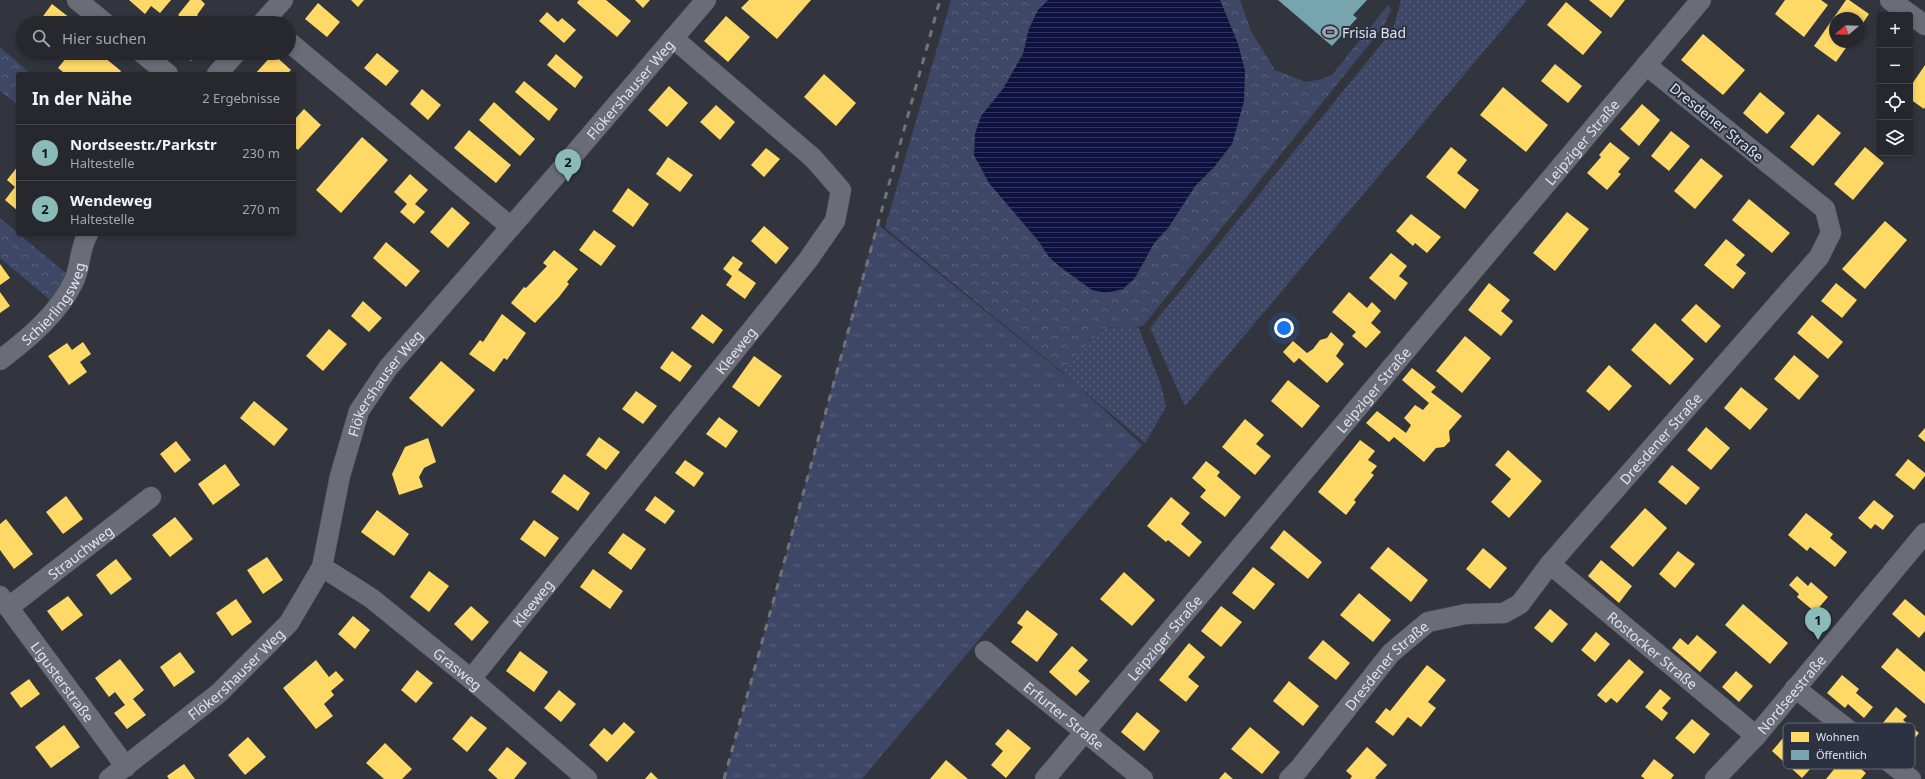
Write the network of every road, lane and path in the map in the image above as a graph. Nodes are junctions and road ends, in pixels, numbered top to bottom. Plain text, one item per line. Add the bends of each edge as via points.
1 (77, 0) edge
2 (283, 0) edge
3 (706, 0) edge
4 (1701, 0) edge
5 (1890, 0) edge
6 (96, 16) edge
7 (269, 16) edge
8 (1925, 25) edge
9 (673, 38) junction
10 (296, 48) edge
11 (151, 60) edge
12 (230, 60) edge
13 (1646, 66) junction
14 (166, 72) edge
15 (219, 72) edge
16 (511, 227) junction
17 (87, 236) edge
18 (0, 360) edge
19 (151, 497) dead end
20 (1925, 533) edge
21 (1550, 564) junction
22 (322, 567) junction
23 (4, 602) edge
24 (985, 651) dead end
25 (471, 679) junction
26 (1795, 688) junction
27 (1840, 723) edge
28 (1085, 732) junction
29 (1756, 736) junction
30 (126, 766) junction
31 (1899, 769) edge
32 (109, 779) edge
33 (587, 779) edge
34 (1045, 779) edge
35 (1143, 779) edge
36 (1289, 779) edge
37 (1715, 779) edge
38 (1912, 779) edge

1 - 6 street
2 - 7 street
3 - 9 street, Flökershauser Weg
4 - 13 street, Leipziger Straße
5 - 8 street
9 - 16 street, Flökershauser Weg
9 - 25 street, Kleeweg via 814,158 841,190 835,221 808,260
10 - 16 street
11 - 14 street
12 - 15 street
13 - 21 street, Dresdener Straße via 1825,209 1832,233 1819,257
13 - 28 street, Leipziger Straße
16 - 22 street, Flökershauser Weg via 388,368 359,411 340,476
17 - 18 street, Schierlingsweg via 82,243 74,280 58,307
19 - 23 street, Strauchweg
20 - 26 street, Nordseestraße
21 - 29 street, Rostocker Straße
21 - 36 street, Dresdener Straße via 1520,604 1504,613 1466,614 1428,622 1391,653
22 - 25 street, Grasweg via 371,598
22 - 30 street, Flökershauser Weg via 289,623 219,693
23 - 30 street, Ligusterstraße
24 - 28 street, Erfurter Straße
25 - 33 street, Grasweg
26 - 27 street
26 - 29 street, Nordseestraße
28 - 34 street, Leipziger Straße
28 - 35 street, Erfurter Straße
29 - 37 street, Nordseestraße
30 - 32 street, Flökershauser Weg
31 - 38 street

